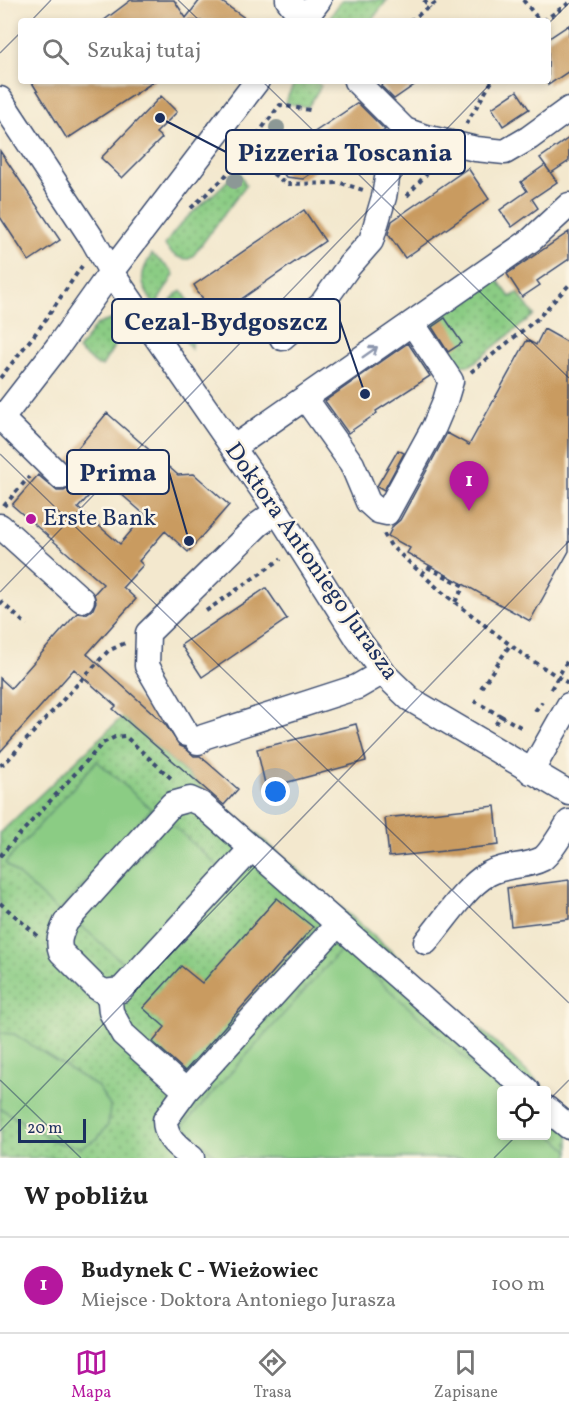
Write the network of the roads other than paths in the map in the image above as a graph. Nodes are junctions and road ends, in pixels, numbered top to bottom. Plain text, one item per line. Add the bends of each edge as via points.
1 (288, 0) edge
2 (319, 0) edge
3 (302, 18) edge
4 (306, 18) edge
5 (255, 84) edge
6 (359, 84) edge
7 (0, 99) edge
8 (569, 109) edge
9 (405, 129) junction
10 (569, 205) edge
11 (111, 272) junction
12 (412, 323) junction
13 (282, 338) dead end
14 (305, 398) junction
15 (1, 420) edge
16 (232, 448) junction
17 (61, 477) dead end
18 (276, 511) junction
19 (0, 526) edge
20 (82, 600) dead end
21 (383, 672) junction
22 (560, 698) edge
23 (531, 771) junction
24 (569, 793) edge
25 (569, 822) edge
26 (252, 848) junction
27 (338, 924) junction
28 (426, 942) dead end
29 (109, 992) junction
30 (522, 1086) edge
31 (186, 1091) junction
32 (551, 1112) edge
33 (569, 1127) edge
34 (192, 1158) edge

1 - 3 street
2 - 4 street
5 - 11 street
6 - 9 street
7 - 11 street, Doktora Antoniego Jurasza
8 - 9 street via 505,152 476,149
9 - 13 street via 390,160 371,241 321,305
10 - 12 street via 531,240
11 - 15 street
11 - 16 street, Doktora Antoniego Jurasza
14 -> 12 street
12 - 14 street via 451,381 434,427 387,513 368,502 352,464
14 - 16 street
15 - 17 street
16 - 18 street, Doktora Antoniego Jurasza
18 - 21 street, Doktora Antoniego Jurasza
18 - 21 street via 148,633 147,666 193,738 357,687
19 - 20 street
21 - 23 street, Doktora Antoniego Jurasza via 410,699
22 - 23 street
23 - 24 street, Doktora Antoniego Jurasza
25 - 28 street via 544,858 511,865 475,883
26 - 27 street
26 - 29 street via 121,990
26 - 29 street via 201,804 190,800 172,804 66,922 60,935 59,945 65,958 96,987
27 - 30 street
27 - 31 street
29 - 31 street via 111,1012 123,1034
31 - 34 street via 165,1120 165,1126 170,1138
32 - 33 street

